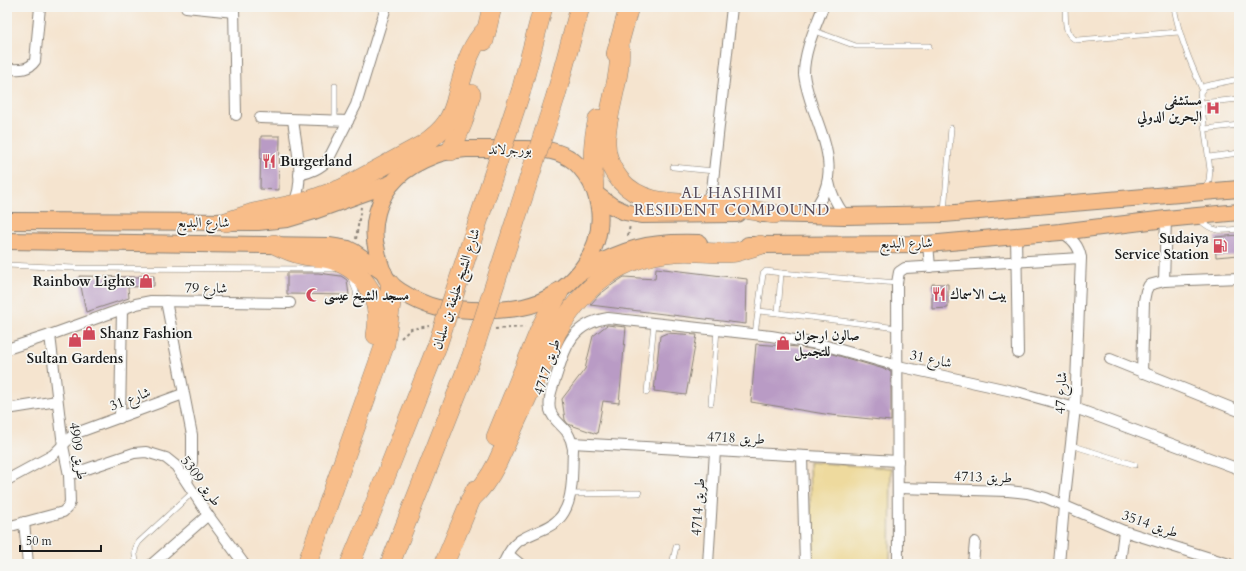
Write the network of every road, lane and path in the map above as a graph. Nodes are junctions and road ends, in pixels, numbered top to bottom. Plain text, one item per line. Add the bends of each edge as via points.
1 (40, 7) edge
2 (186, 7) edge
3 (386, 7) edge
4 (492, 7) edge
5 (543, 7) edge
6 (580, 7) edge
7 (629, 7) edge
8 (732, 7) edge
9 (823, 7) edge
10 (1066, 7) edge
11 (1174, 7) edge
12 (234, 10) edge
13 (487, 29) junction
14 (814, 31) junction
15 (1179, 32) junction
16 (619, 42) junction
17 (929, 46) dead end
18 (7, 69) edge
19 (1239, 79) edge
20 (335, 86) dead end
21 (1202, 89) junction
22 (1239, 99) edge
23 (1201, 103) junction
24 (236, 115) dead end
25 (260, 118) dead end
26 (293, 120) junction
27 (335, 121) junction
28 (348, 121) junction
29 (1239, 125) edge
30 (951, 128) dead end
31 (1205, 129) junction
32 (451, 151) junction
33 (1239, 154) edge
34 (1209, 157) junction
35 (673, 168) dead end
36 (714, 171) junction
37 (300, 179) junction
38 (828, 179) junction
39 (392, 183) junction
40 (1239, 189) edge
41 (596, 191) junction
42 (1202, 192) junction
43 (363, 194) junction
44 (322, 196) junction
45 (711, 200) junction
46 (293, 204) junction
47 (1239, 212) edge
48 (632, 213) junction
49 (774, 214) junction
50 (810, 214) junction
51 (944, 214) junction
52 (845, 216) junction
53 (1197, 216) junction
54 (1166, 219) junction
55 (7, 221) edge
56 (226, 222) junction
57 (1239, 229) edge
58 (1060, 232) junction
59 (1016, 235) junction
60 (7, 241) edge
61 (274, 244) junction
62 (928, 244) junction
63 (760, 245) junction
64 (626, 250) junction
65 (354, 252) junction
66 (1081, 258) junction
67 (1017, 261) junction
68 (7, 265) edge
69 (930, 267) junction
70 (781, 273) junction
71 (578, 274) junction
72 (387, 278) junction
73 (1239, 278) edge
74 (1164, 281) junction
75 (897, 283) junction
76 (559, 292) junction
77 (166, 301) junction
78 (357, 302) dead end
79 (290, 303) dead end
80 (122, 309) junction
81 (758, 311) junction
82 (778, 313) junction
83 (608, 318) joint
84 (654, 323) junction
85 (897, 328) junction
86 (717, 330) junction
87 (755, 334) junction
88 (50, 335) junction
89 (7, 349) edge
90 (1018, 352) dead end
91 (1110, 359) dead end
92 (898, 366) junction
93 (1142, 373) junction
94 (647, 392) dead end
95 (183, 394) junction
96 (57, 401) junction
97 (365, 401) junction
98 (711, 403) dead end
99 (1075, 408) junction
100 (7, 410) edge
101 (1239, 411) edge
102 (120, 418) junction
103 (572, 443) junction
104 (1071, 445) junction
105 (63, 446) junction
106 (715, 451) junction
107 (802, 456) junction
108 (898, 461) junction
109 (1135, 465) dead end
110 (1239, 469) edge
111 (69, 475) junction
112 (8, 477) edge
113 (187, 482) junction
114 (898, 488) junction
115 (193, 492) junction
116 (639, 493) dead end
117 (570, 494) junction
118 (470, 500) junction
119 (1064, 506) junction
120 (208, 515) junction
121 (24, 522) junction
122 (7, 527) edge
123 (1124, 531) junction
124 (975, 542) dead end
125 (676, 547) dead end
126 (508, 554) junction
127 (307, 563) edge
128 (28, 564) edge
129 (138, 564) edge
130 (152, 564) edge
131 (244, 564) edge
132 (350, 564) edge
133 (390, 564) edge
134 (444, 564) edge
135 (503, 564) edge
136 (520, 564) edge
137 (672, 564) edge
138 (708, 564) edge
139 (805, 564) edge
140 (898, 564) edge
141 (973, 564) edge
142 (1059, 564) edge
143 (1120, 564) edge
144 (1229, 564) edge

1 - 18 street via 35,60 25,69
2 - 12 street
3 - 28 street via 361,90
4 - 13 highway
5 - 132 highway, شارع الشيخ خليفة بن سلمان, bridge via 521,91 437,346
6 - 133 highway, bridge via 556,95 471,358
7 - 16 highway
8 - 36 street
9 - 14 street
10 - 15 lane via 1067,32 1072,39
11 - 15 lane
12 - 24 street
13 - 32 highway via 468,106
13 - 44 highway via 479,36 470,54 453,112 447,123 422,145 359,180
14 - 17 lane via 856,46
14 - 38 street via 804,63 804,75 827,151
15 - 21 lane
16 - 41 highway via 595,128 592,156
16 - 45 highway via 621,55 606,139 610,165 625,185 648,199 665,202
19 - 21 lane via 1210,84
20 - 27 lane
21 - 23 lane
22 - 23 lane
23 - 31 lane
25 - 26 street
26 - 27 street
26 - 37 street
27 - 28 street
28 - 37 street via 324,165
29 - 31 lane
30 - 51 lane
31 - 34 lane
32 - 39 main road, بورجرلاند via 436,154 418,163
32 - 41 main road, بورجرلاند via 544,149 558,152 571,158 579,166
33 - 34 lane
34 - 42 lane via 1210,176
35 - 36 lane
36 - 45 street
37 - 44 street via 310,191
37 - 46 street via 298,194
38 - 50 street via 823,198
38 - 52 street via 833,197
39 - 43 main road, شارع البديع
39 - 72 main road, بورجرلاند via 379,206 374,233
40 - 42 main road, شارع البديع
41 - 48 main road, شارع البديع via 612,206
41 - 71 main road, بورجرلاند via 600,218 597,240 588,261
42 - 51 main road, شارع البديع
43 - 56 main road, شارع البديع via 287,219
43 - 65 path
44 - 46 highway
45 - 49 highway
46 - 56 highway
47 - 53 main road, شارع البديع
48 - 49 main road, شارع البديع
48 - 64 path
49 - 50 main road, شارع البديع
50 - 52 main road, شارع البديع
51 - 52 main road, شارع البديع
53 - 54 main road, شارع البديع
53 - 57 lane via 1206,227 1218,231
54 - 58 main road, شارع البديع
54 - 74 street
55 - 56 main road, شارع البديع
58 - 59 main road, شارع البديع
58 - 66 street, شارع 47 via 1074,242
59 - 62 main road, شارع البديع
59 - 67 street
60 - 61 main road, شارع البديع
61 - 65 main road, شارع البديع via 329,246
61 - 97 highway via 289,251 332,260 346,266 359,275 368,287 375,300 378,315 367,372
62 - 63 main road, شارع البديع
62 - 69 street
63 - 64 main road, شارع البديع via 674,242
63 - 118 highway via 737,252 677,252 643,258 613,271 587,290 557,332 490,477
64 - 71 main road, شارع البديع
65 - 72 main road, شارع البديع
66 - 67 street
66 - 99 street, شارع 47
67 - 69 street
67 - 90 street
68 - 78 lane via 74,268 334,269 347,271 356,291
69 - 75 street via 905,268 898,275
70 - 75 lane
70 - 81 lane via 766,271 763,274
70 - 82 lane
71 - 76 main road, بورجرلاند
72 - 76 main road, بورجرلاند via 419,302 438,308 500,311 541,302
72 - 97 highway via 391,304 387,332
73 - 74 street
74 - 93 street via 1149,285 1146,291
75 - 85 street
76 - 118 highway via 540,328
77 - 79 street, شارع 79
77 - 80 street, شارع 79
77 - 95 street
80 - 88 street, شارع 79
80 - 102 street
81 - 82 lane
81 - 87 lane
82 - 85 lane
83 - 84 street, شارع 31
83 - 103 street, طريق 4717 via 582,327 569,341 550,394 553,417 567,432
84 - 86 street, شارع 31
84 - 94 lane
85 - 92 street
86 - 87 street, شارع 31
86 - 98 lane
87 - 92 street, شارع 31 via 823,345
88 - 89 street, شارع 79
88 - 96 street, طريق 4909
91 - 93 street
92 - 99 street, شارع 31 via 1017,392
92 - 108 street
93 - 101 street
95 - 102 street, شارع 31
95 - 113 street via 193,448
96 - 100 street
96 - 105 street, طريق 4909
97 - 127 highway
99 - 104 street, شارع 47
99 - 110 street, شارع 31
102 - 105 street, شارع 31 via 78,433
103 - 106 street, طريق 4718
103 - 117 street
104 - 109 lane
104 - 119 street, شارع 47
105 - 111 street, طريق 4909
105 - 112 street, شارع 31 via 53,455
106 - 107 street, طريق 4718
106 - 138 street, طريق 4714
107 - 108 street, طريق 4718
107 - 139 street
108 - 114 street
111 - 113 street, طريق 5309 via 134,453 146,452 166,458 176,466
111 - 121 street, طريق 4909 via 70,502 66,510
113 - 115 street, طريق 5309
114 - 119 street, طريق 4713 via 1027,493
114 - 140 street
115 - 120 street, طريق 5309
115 - 129 lane via 139,542 134,555
116 - 117 lane
117 - 126 street via 564,512 558,520 551,526 523,538
118 - 134 highway
119 - 123 street, طريق 3514
119 - 142 street, شارع 47
120 - 130 street
120 - 131 street, طريق 5309
121 - 122 street, طريق 4909
121 - 128 street
123 - 143 street
123 - 144 street, طريق 3514
124 - 141 street
125 - 137 lane
126 - 135 street
126 - 136 street

